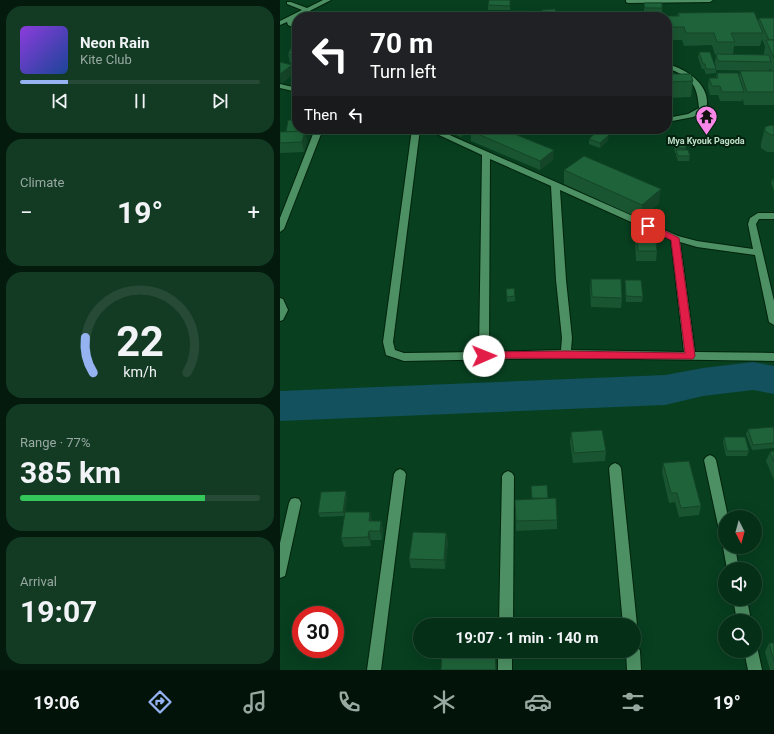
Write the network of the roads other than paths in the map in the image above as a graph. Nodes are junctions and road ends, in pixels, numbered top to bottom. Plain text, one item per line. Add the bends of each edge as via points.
1 (328, 0) edge
2 (710, 0) edge
3 (628, 1) dead end
4 (290, 3) edge
5 (306, 9) junction
6 (301, 12) edge
7 (291, 18) joint
8 (280, 23) edge
9 (292, 25) edge
10 (672, 67) edge
11 (280, 86) edge
12 (292, 89) edge
13 (672, 119) edge
14 (318, 134) edge
15 (415, 134) edge
16 (442, 134) edge
17 (486, 153) junction
18 (555, 184) junction
19 (774, 216) edge
20 (280, 229) edge
21 (675, 238) junction
22 (758, 253) junction
23 (280, 301) edge
24 (280, 318) edge
25 (774, 322) edge
26 (566, 354) junction
27 (484, 356) junction
28 (690, 356) junction
29 (774, 357) edge
30 (710, 460) dead end
31 (615, 468) dead end
32 (400, 474) dead end
33 (508, 476) dead end
34 (295, 503) dead end
35 (721, 510) edge
36 (280, 572) edge
37 (506, 618) edge
38 (629, 618) edge
39 (505, 658) edge
40 (633, 658) edge
41 (752, 658) edge
42 (374, 670) edge
43 (505, 670) edge
44 (634, 670) edge
45 (755, 670) edge

1 - 5 street
2 - 3 street
4 - 5 street
5 - 6 street
7 - 8 street
7 - 9 street
10 - 13 street via 691,77 701,90 703,109 688,117
11 - 12 street
14 - 20 street
15 - 27 street via 388,342 390,352 404,356
16 - 17 street
17 - 18 street
17 - 27 street
18 - 21 street
18 - 26 street via 567,338
19 - 22 street via 754,218 752,224
21 - 22 street
21 - 28 street
22 - 25 street
23 - 24 street via 283,310
26 - 27 street
26 - 28 street
28 - 29 street
30 - 35 street
31 - 38 street
32 - 42 street
33 - 37 street
34 - 36 street
39 - 43 street
40 - 44 street
41 - 45 street

